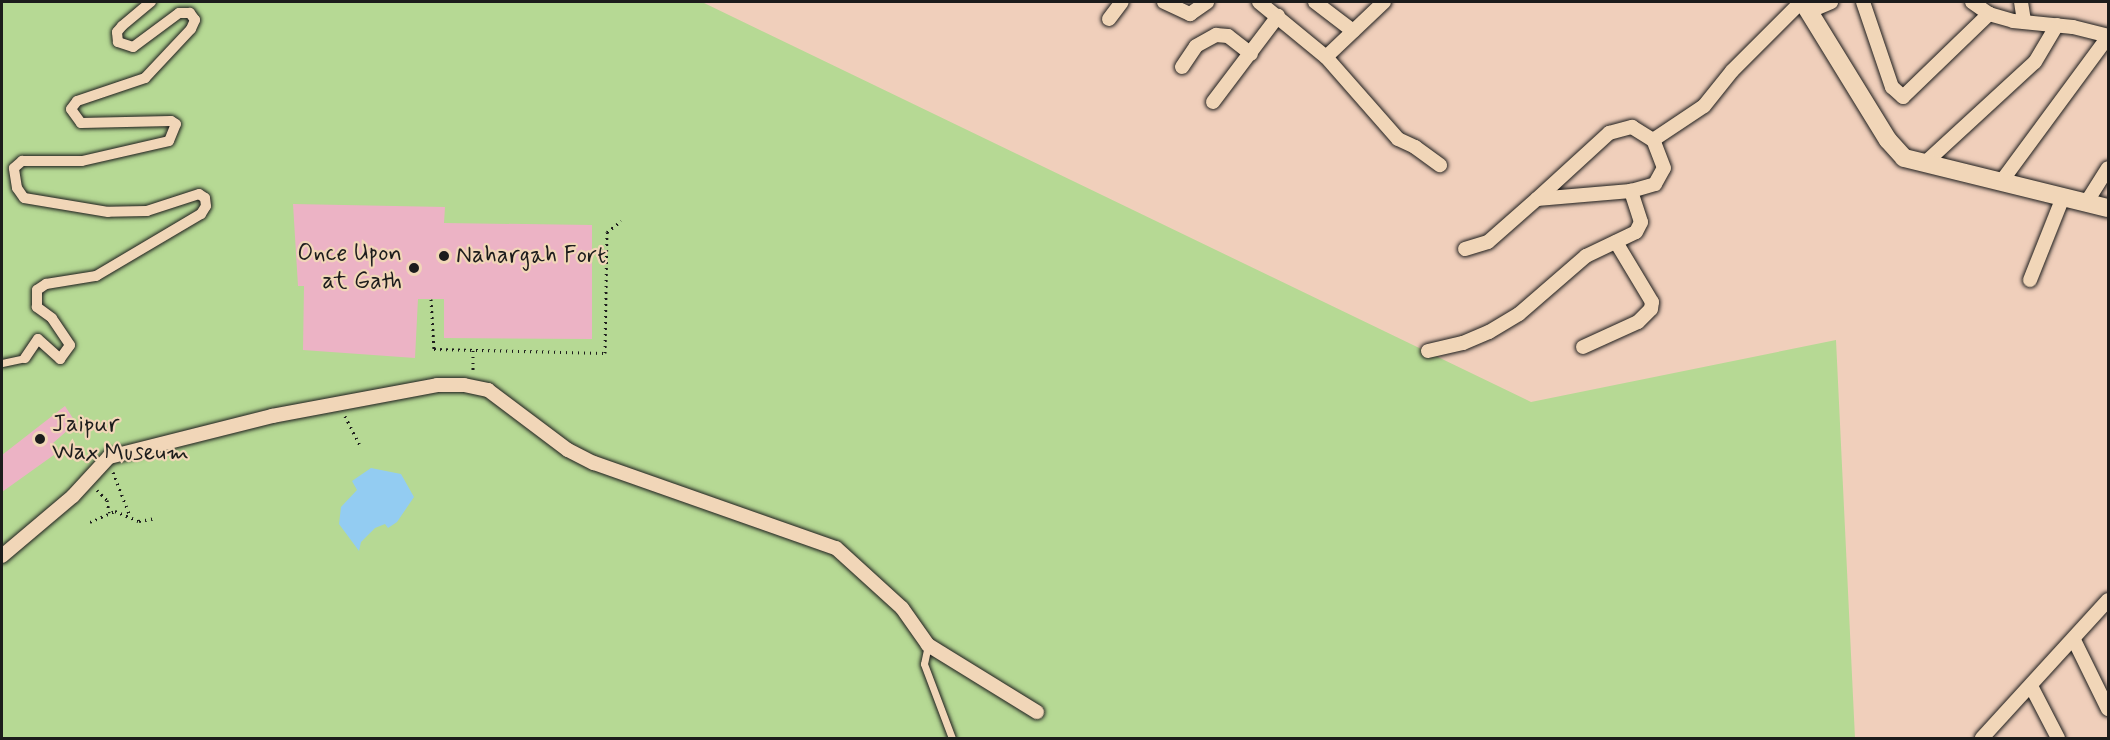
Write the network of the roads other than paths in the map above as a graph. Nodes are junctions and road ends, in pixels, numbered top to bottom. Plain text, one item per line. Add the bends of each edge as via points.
1 (151, 2) edge
2 (1122, 2) edge
3 (1164, 2) edge
4 (1207, 2) edge
5 (1259, 2) edge
6 (1315, 2) edge
7 (1384, 2) edge
8 (1831, 2) edge
9 (1863, 2) edge
10 (1972, 2) edge
11 (2021, 2) edge
12 (1805, 5) edge
13 (1989, 14) junction
14 (1278, 16) junction
15 (1109, 19) dead end
16 (2024, 22) junction
17 (2058, 26) junction
18 (1353, 31) junction
19 (2109, 36) edge
20 (1251, 54) junction
21 (1326, 57) junction
22 (1182, 67) dead end
23 (1213, 102) dead end
24 (1653, 140) junction
25 (1925, 163) junction
26 (1440, 165) dead end
27 (2109, 168) edge
28 (2001, 182) junction
29 (1631, 191) junction
30 (2063, 197) junction
31 (1538, 200) junction
32 (2086, 202) junction
33 (2109, 208) edge
34 (1616, 242) junction
35 (1465, 249) dead end
36 (2030, 280) dead end
37 (1583, 347) dead end
38 (1428, 351) dead end
39 (25, 358) joint
40 (2, 363) edge
41 (2, 556) edge
42 (2109, 600) edge
43 (2074, 640) junction
44 (928, 645) junction
45 (2031, 686) junction
46 (2109, 710) edge
47 (1037, 712) dead end
48 (952, 738) edge
49 (1982, 738) edge
50 (2058, 738) edge

1 - 39 street via 117,32 118,42 134,47 179,13 190,14 195,20 145,78 77,101 70,109 81,123 171,121 176,124 170,141 82,161 22,161 14,168 17,188 24,198 108,212 147,211 198,194 205,198 206,206 201,214 96,276 46,284 37,290 37,307 52,318 70,345 60,359 38,339
2 - 15 street
3 - 4 street via 1190,14
5 - 14 street
6 - 18 street
7 - 18 street
8 - 12 street
9 - 13 street via 1892,87 1903,97
10 - 13 street
11 - 16 street
12 - 24 street via 1732,71 1704,106
12 - 25 street via 1888,140 1904,158
13 - 16 street
14 - 20 street
14 - 21 street
16 - 17 street
17 - 19 street
17 - 25 street via 2035,62
18 - 21 street
19 - 28 street
20 - 22 street via 1228,36 1216,35 1196,46
20 - 23 street
21 - 26 street via 1398,139
24 - 29 street via 1664,168 1662,175 1655,184
24 - 31 street via 1632,127 1609,133
25 - 28 street
27 - 32 street
28 - 30 street
29 - 31 street
29 - 34 street via 1641,222 1636,232
30 - 32 street
30 - 36 street
31 - 35 street via 1488,242
32 - 33 street
34 - 37 street via 1652,302 1651,309 1638,322
34 - 38 street via 1586,256 1519,314 1489,332
39 - 40 lane
41 - 44 street via 25,541 108,459 166,441 339,404 437,385 473,387 488,390 568,450 594,463 836,548 902,608
42 - 43 street
43 - 45 street
43 - 46 street
44 - 47 street
44 - 48 lane via 924,664
45 - 49 street
45 - 50 street

